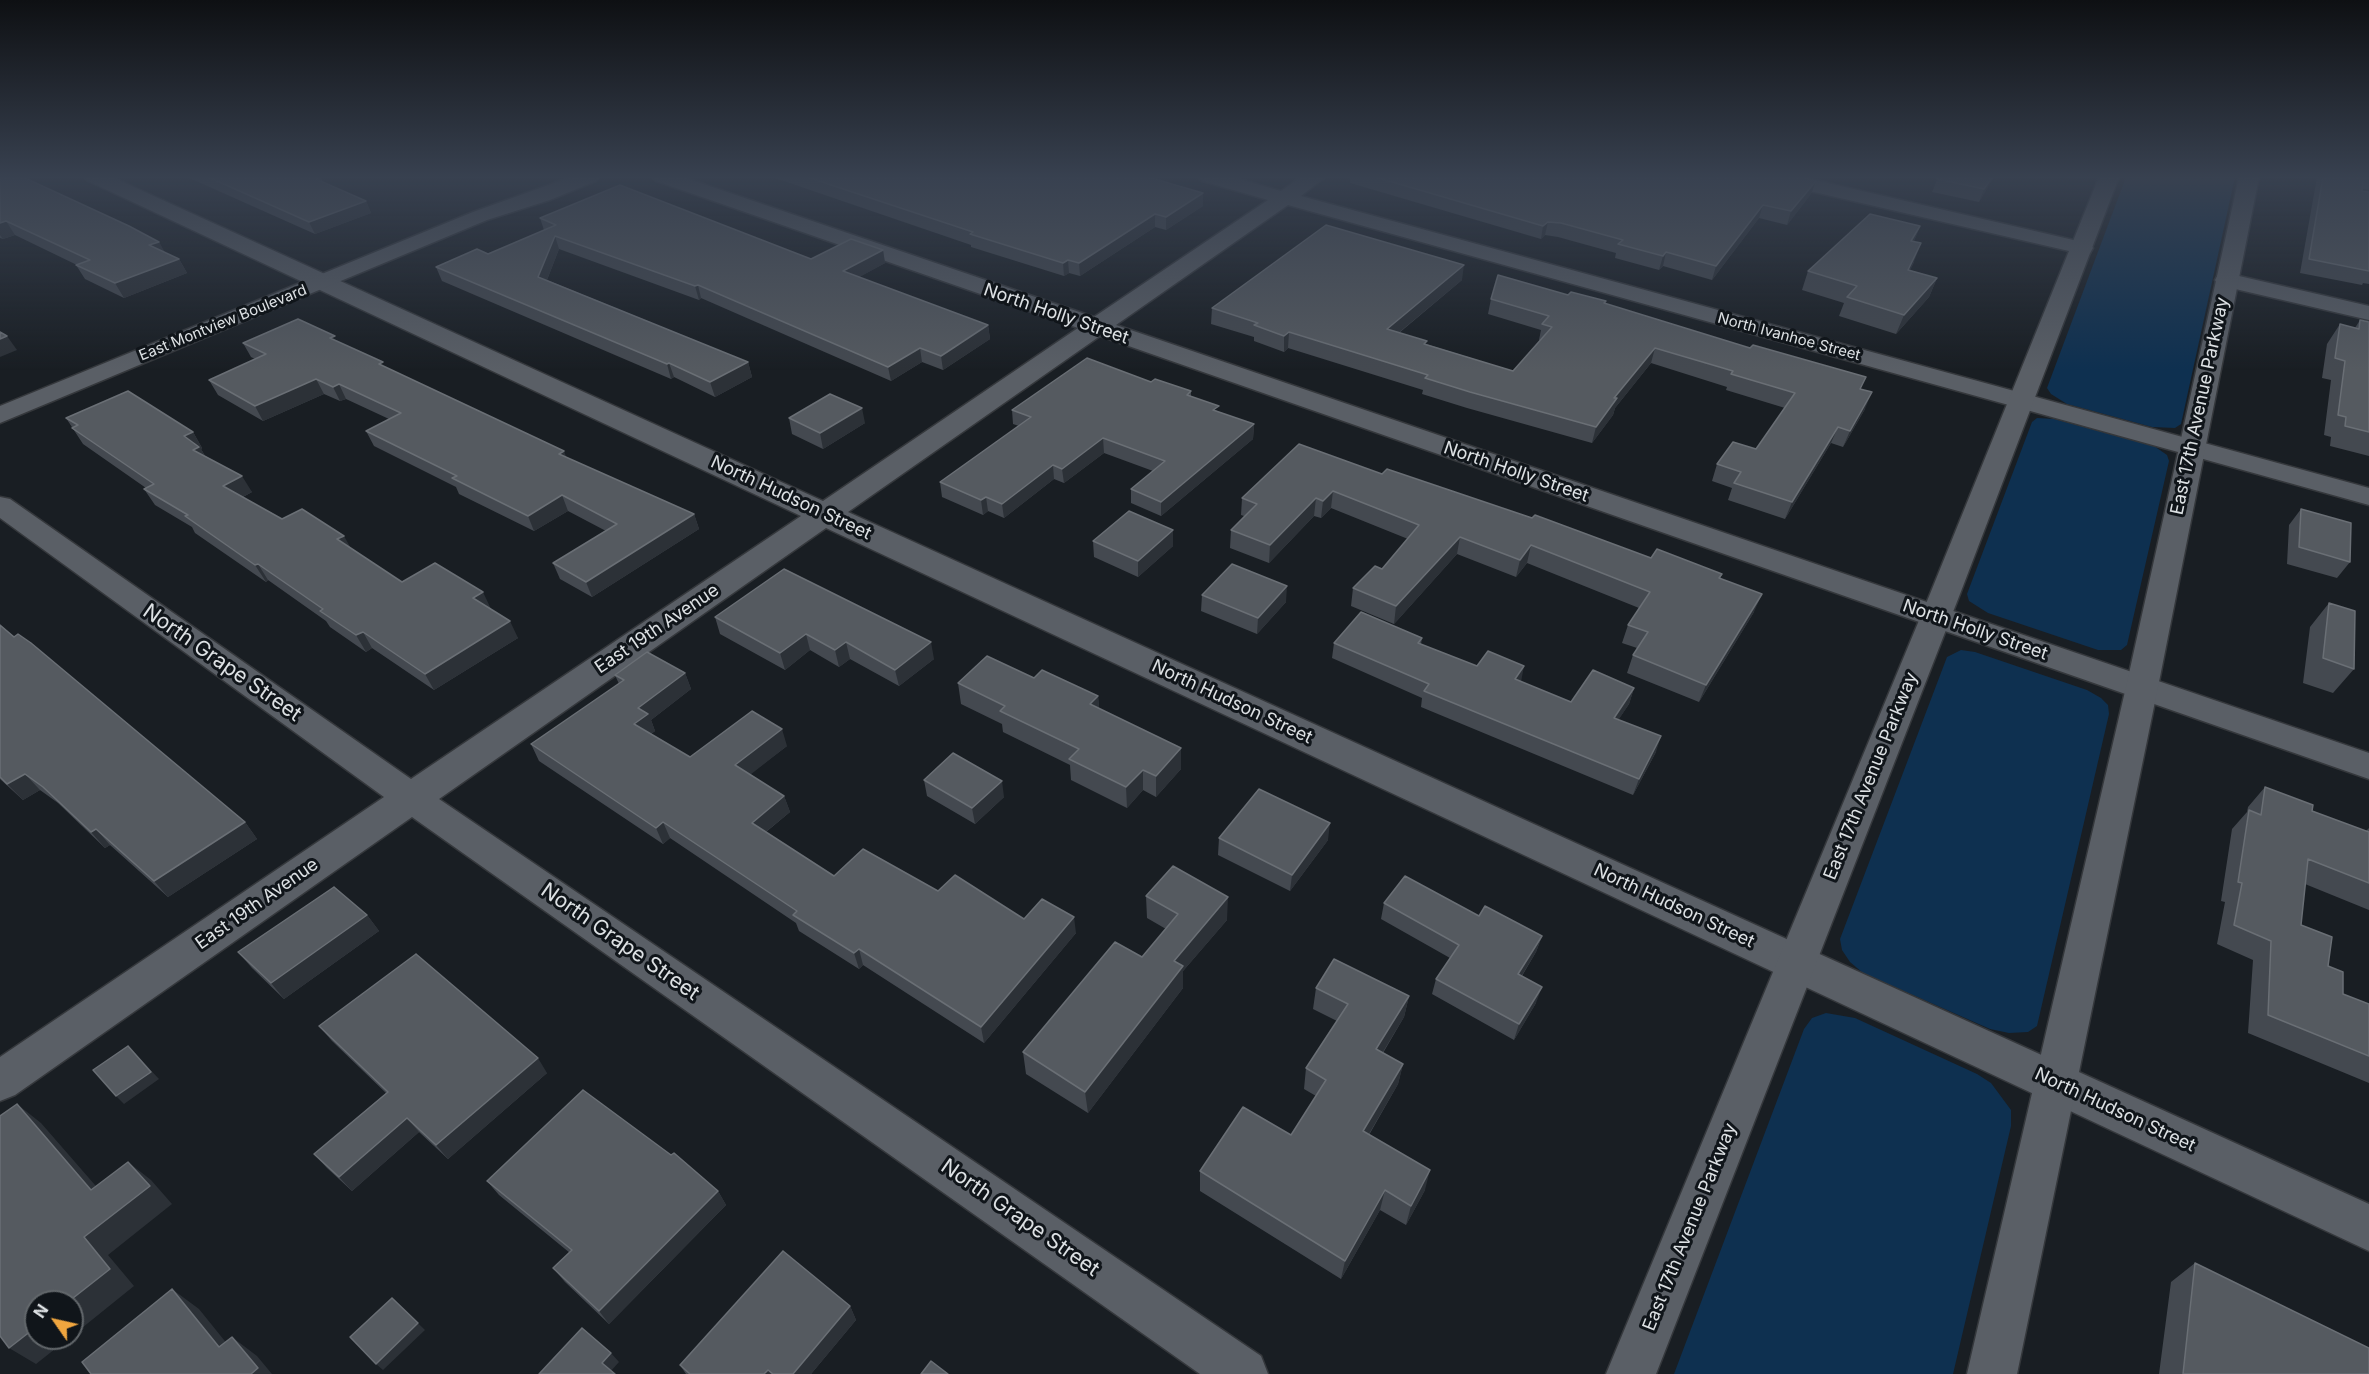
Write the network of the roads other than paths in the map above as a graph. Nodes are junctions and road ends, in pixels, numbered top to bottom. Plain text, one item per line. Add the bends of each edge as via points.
1 (234, 241) edge
2 (420, 241) edge
3 (847, 241) edge
4 (1222, 241) edge
5 (1440, 241) edge
6 (2052, 241) edge
7 (2085, 241) edge
8 (2235, 241) edge
9 (2082, 248) junction
10 (2226, 280) junction
11 (323, 282) junction
12 (2369, 313) edge
13 (1096, 328) junction
14 (2020, 401) junction
15 (0, 415) edge
16 (2191, 448) junction
17 (2369, 497) edge
18 (0, 505) edge
19 (825, 514) junction
20 (1936, 616) junction
21 (2142, 687) junction
22 (2369, 766) edge
23 (411, 798) junction
24 (1796, 963) junction
25 (0, 1081) edge
26 (2056, 1083) junction
27 (2369, 1228) edge
28 (1244, 1374) edge
29 (1631, 1374) edge
30 (1992, 1374) edge

1 - 11 street, North Hudson Street
2 - 11 street, East Montview Boulevard
3 - 13 street, North Holly Street
4 - 13 street, East 19th Avenue
5 - 14 street, North Ivanhoe Street
6 - 9 street
7 - 9 street, East 17th Avenue Parkway
8 - 10 street, East 17th Avenue Parkway
9 - 14 street, East 17th Avenue Parkway
10 - 12 street
10 - 16 street, East 17th Avenue Parkway
11 - 15 street, East Montview Boulevard
11 - 19 street, North Hudson Street
13 - 19 street, East 19th Avenue
13 - 20 street, North Holly Street
14 - 16 street, North Ivanhoe Street
14 - 20 street, East 17th Avenue Parkway
16 - 17 street, North Ivanhoe Street
16 - 21 street, East 17th Avenue Parkway
18 - 23 street, North Grape Street
19 - 23 street, East 19th Avenue
19 - 24 street, North Hudson Street
20 - 21 street, North Holly Street
20 - 24 street, East 17th Avenue Parkway
21 - 22 street, North Holly Street
21 - 26 street, East 17th Avenue Parkway
23 - 25 street, East 19th Avenue
23 - 28 street, North Grape Street
24 - 26 street, North Hudson Street
24 - 29 street, East 17th Avenue Parkway
26 - 27 street, North Hudson Street
26 - 30 street, East 17th Avenue Parkway

